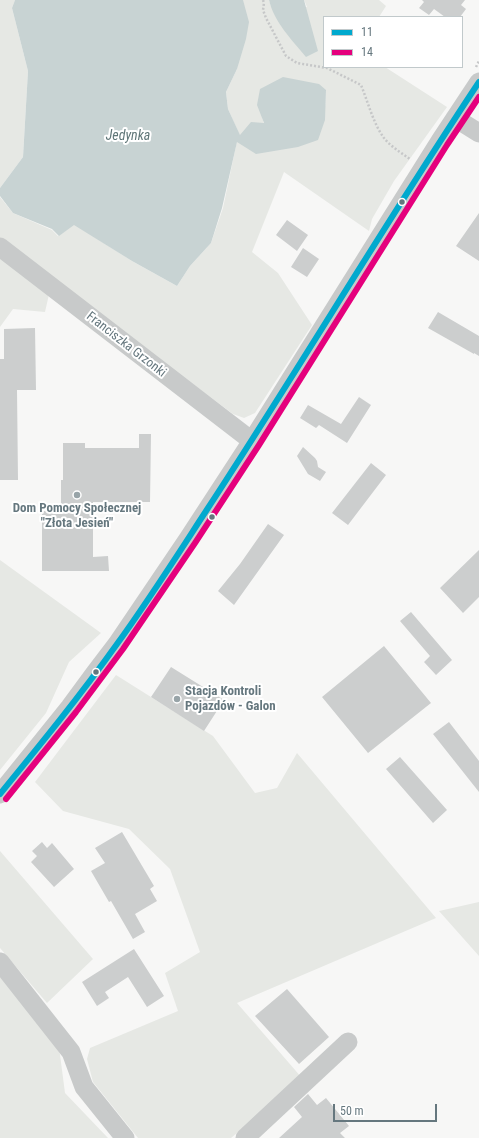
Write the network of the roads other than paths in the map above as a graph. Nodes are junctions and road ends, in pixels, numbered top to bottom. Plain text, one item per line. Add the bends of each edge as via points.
1 (479, 82) edge
2 (455, 118) junction
3 (479, 134) edge
4 (0, 247) edge
5 (252, 441) junction
6 (0, 794) edge
7 (0, 962) edge
8 (348, 1042) dead end
9 (125, 1138) edge
10 (245, 1138) edge

1 - 2 street
2 - 3 street
2 - 5 street
4 - 5 street, Franciszka Grzonki
5 - 6 street via 117,644
7 - 9 street via 71,1052 84,1087
8 - 10 street

